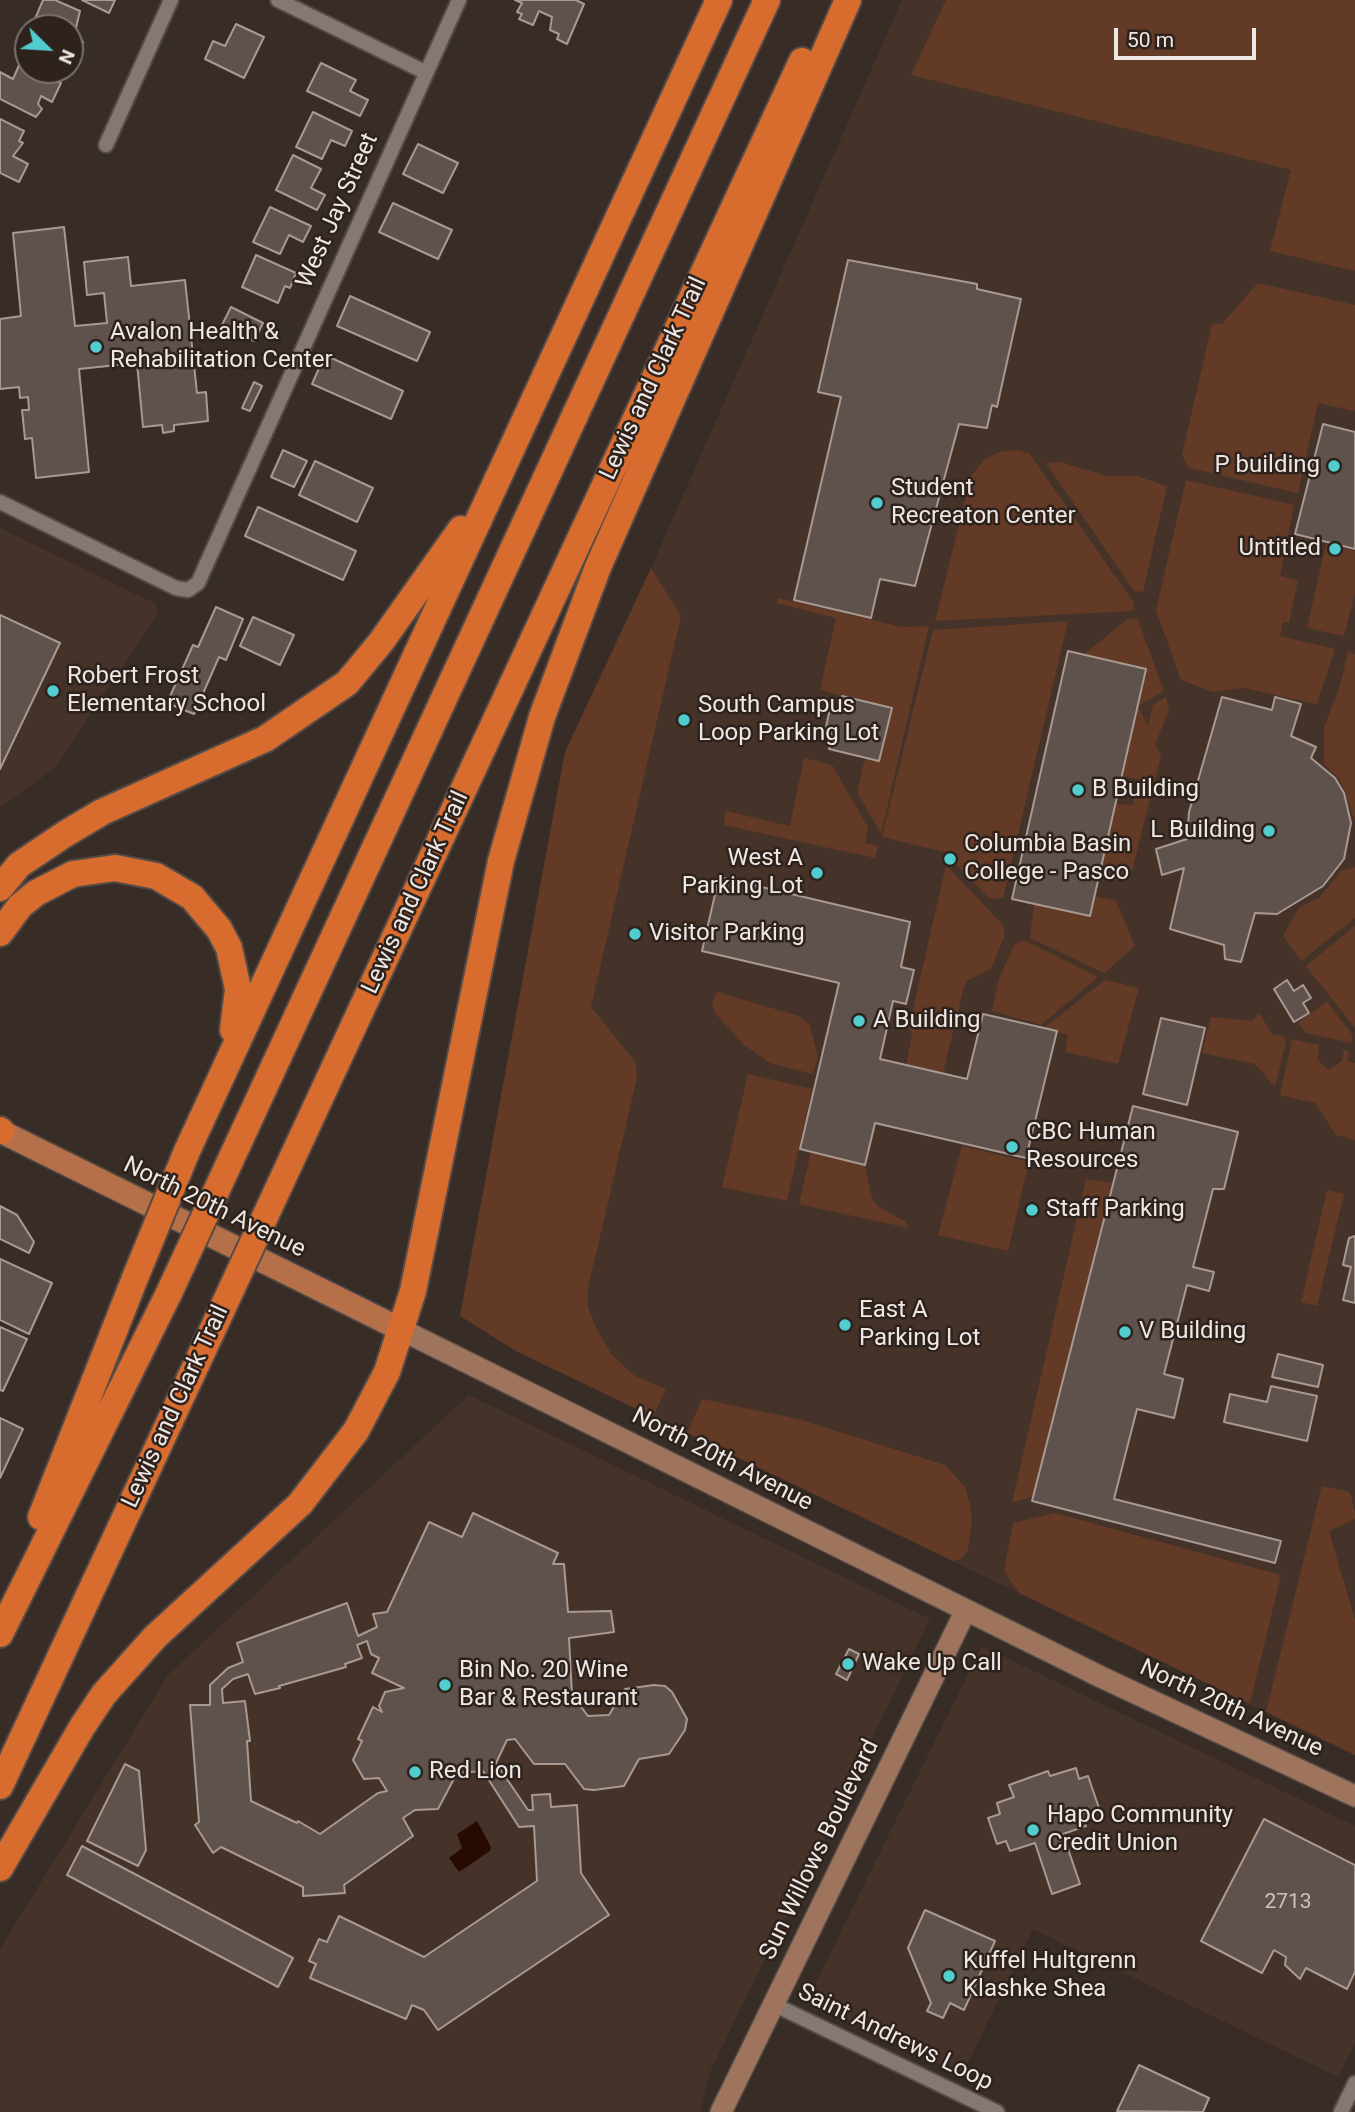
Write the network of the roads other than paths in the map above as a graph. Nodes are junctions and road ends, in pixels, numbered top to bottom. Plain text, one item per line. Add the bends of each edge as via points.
1 (171, 0) edge
2 (278, 0) edge
3 (458, 0) edge
4 (719, 0) edge
5 (767, 0) edge
6 (830, 0) edge
7 (848, 0) edge
8 (425, 72) junction
9 (106, 145) dead end
10 (534, 399) junction
11 (0, 502) edge
12 (0, 888) edge
13 (0, 933) edge
14 (0, 1131) edge
15 (187, 1151) junction
16 (402, 1330) junction
17 (966, 1611) junction
18 (0, 1622) edge
19 (0, 1634) edge
20 (0, 1786) edge
21 (1355, 1797) edge
22 (0, 1868) edge
23 (773, 2004) junction
24 (1355, 2082) edge
25 (721, 2112) edge
26 (997, 2112) edge
27 (1340, 2112) edge

1 - 9 street
2 - 8 street
3 - 8 street, West Jay Street
4 - 10 highway
5 - 19 highway, bridge via 169,1293
6 - 20 highway, Lewis and Clark Trail, bridge
7 - 16 highway via 598,567 554,683 501,861
8 - 11 street, West Jay Street via 198,583 188,590 176,588
10 - 12 highway via 467,521 381,642 346,683 265,739 102,812 19,865
10 - 15 highway
13 - 15 highway via 36,892 94,869 125,869 156,877 192,897 207,912 229,948 237,1010
14 - 16 main road, North 20th Avenue
15 - 18 highway, bridge
16 - 17 main road, North 20th Avenue
16 - 22 highway via 372,1404 339,1457 282,1522 130,1663 82,1727
17 - 21 main road, North 20th Avenue
17 - 23 main road, Sun Willows Boulevard
23 - 25 main road, Sun Willows Boulevard
23 - 26 street, Saint Andrews Loop
24 - 27 street

